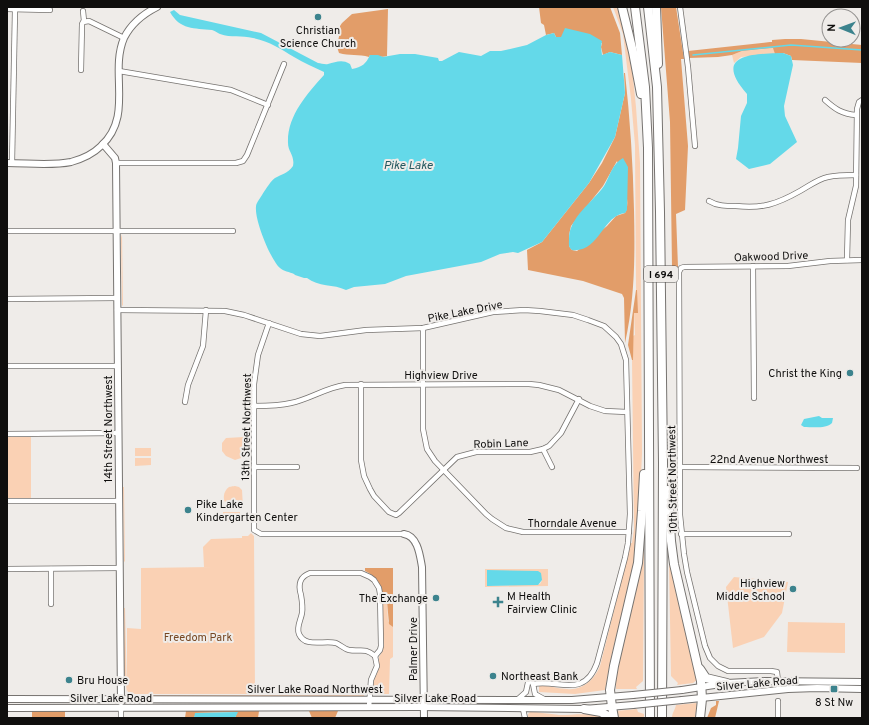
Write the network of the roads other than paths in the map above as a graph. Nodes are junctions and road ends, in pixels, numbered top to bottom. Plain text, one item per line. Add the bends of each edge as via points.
1 (156, 7) edge
2 (622, 7) edge
3 (635, 7) edge
4 (648, 7) edge
5 (656, 7) edge
6 (680, 7) edge
7 (7, 9) edge
8 (14, 10) junction
9 (50, 10) dead end
10 (83, 11) dead end
11 (84, 21) junction
12 (124, 38) junction
13 (284, 64) dead end
14 (81, 70) dead end
15 (119, 71) junction
16 (657, 87) junction
17 (825, 100) dead end
18 (862, 100) edge
19 (268, 105) junction
20 (856, 115) junction
21 (103, 144) junction
22 (695, 146) dead end
23 (9, 163) edge
24 (116, 163) junction
25 (856, 176) junction
26 (709, 201) dead end
27 (649, 213) junction
28 (7, 231) edge
29 (117, 231) junction
30 (233, 231) dead end
31 (847, 260) junction
32 (862, 260) edge
33 (753, 266) junction
34 (682, 268) joint
35 (117, 298) junction
36 (7, 299) edge
37 (118, 310) junction
38 (206, 310) junction
39 (268, 323) junction
40 (423, 328) junction
41 (7, 366) edge
42 (118, 366) junction
43 (361, 384) junction
44 (423, 384) junction
45 (754, 398) dead end
46 (579, 400) junction
47 (185, 402) dead end
48 (253, 406) junction
49 (627, 412) junction
50 (118, 433) junction
51 (7, 434) edge
52 (649, 441) junction
53 (543, 448) junction
54 (663, 462) junction
55 (254, 467) junction
56 (297, 467) dead end
57 (552, 467) dead end
58 (680, 467) junction
59 (857, 468) dead end
60 (443, 470) junction
61 (7, 501) edge
62 (119, 501) junction
63 (629, 532) junction
64 (404, 534) joint
65 (681, 534) junction
66 (789, 534) dead end
67 (119, 568) junction
68 (7, 569) edge
69 (51, 569) junction
70 (51, 604) dead end
71 (375, 656) junction
72 (697, 664) junction
73 (779, 681) junction
74 (862, 682) edge
75 (532, 684) junction
76 (727, 684) junction
77 (701, 688) junction
78 (862, 689) edge
79 (779, 690) junction
80 (611, 697) junction
81 (702, 698) junction
82 (7, 699) edge
83 (369, 699) junction
84 (424, 699) junction
85 (121, 700) junction
86 (517, 700) junction
87 (548, 700) junction
88 (778, 701) dead end
89 (424, 707) junction
90 (7, 708) edge
91 (121, 708) junction
92 (369, 708) junction
93 (523, 708) junction
94 (612, 708) junction
95 (584, 709) junction
96 (121, 718) edge
97 (424, 718) edge
98 (525, 718) edge
99 (611, 718) edge
100 (614, 718) edge
101 (650, 718) edge
102 (662, 718) edge
103 (700, 718) edge
104 (778, 718) edge

1 - 12 main road via 137,20
2 - 27 highway via 641,96
3 - 27 highway, I 694 via 646,98
4 - 16 highway, I 694
5 - 16 highway via 659,58
6 - 22 street
7 - 8 street
8 - 9 street
8 - 23 street
10 - 11 street
11 - 12 street
11 - 14 street
12 - 15 main road
13 - 19 street
15 - 19 street via 231,90
15 - 21 main road via 117,117 112,132
16 - 54 highway, I 694
17 - 20 street via 839,112
18 - 20 street
19 - 24 street via 243,161
20 - 25 street
21 - 23 main road via 89,155 72,161
21 - 24 main road
24 - 29 main road, 14th Street Northwest
25 - 26 street via 829,177 782,201 761,207 716,205
25 - 31 street via 848,220
27 - 52 highway, I 694
28 - 29 street
29 - 30 street
29 - 35 main road, 14th Street Northwest
31 - 32 street, Oakwood Drive
31 - 33 street, Oakwood Drive via 788,266
33 - 34 street, Oakwood Drive
33 - 45 street
34 - 58 street, 10th Street Northwest
35 - 36 street
35 - 37 main road, 14th Street Northwest
37 - 38 street, Pike Lake Drive
37 - 42 main road, 14th Street Northwest
38 - 39 street, Pike Lake Drive via 234,313
38 - 47 street via 203,346 188,385
39 - 40 street, Pike Lake Drive via 301,334 320,336 366,330
39 - 48 street, 13th Street Northwest via 256,366
40 - 44 street, Thorndale Avenue
40 - 49 street, Pike Lake Drive via 493,312 524,310 572,315 604,326 616,337 624,352
41 - 42 street
42 - 50 main road, 14th Street Northwest
43 - 44 street, Highview Drive
43 - 48 street, Highview Drive via 336,386 291,403
43 - 60 street, Robin Lane via 361,460 364,476 374,496 389,512 399,513
44 - 46 street, Highview Drive via 539,385 559,390
44 - 60 street, Thorndale Avenue via 425,442 432,458
46 - 49 street, Highview Drive via 605,411
46 - 53 street, Robin Lane via 562,433 554,442
48 - 55 street, 13th Street Northwest
49 - 63 street, Pike Lake Drive
50 - 51 street
50 - 62 main road, 14th Street Northwest
52 - 80 highway via 644,471 638,563 614,666
52 - 101 highway, I 694
53 - 57 street
53 - 60 street, Robin Lane via 530,452 469,453 457,457
54 - 72 highway via 668,481 674,564
54 - 102 highway, I 694
55 - 56 street
55 - 64 street, 13th Street Northwest via 256,532
58 - 59 street, 22nd Avenue Northwest
58 - 65 street, 10th Street Northwest
60 - 63 street, Thorndale Avenue via 492,519 515,531
61 - 62 street
62 - 67 main road, 14th Street Northwest
63 - 75 street, Pike Lake Drive via 625,558 593,673 576,685 549,682
64 - 84 main road, Palmer Drive via 411,535 418,549 422,567
65 - 66 street
65 - 73 street, 10th Street Northwest via 686,566 710,658 728,671 775,671
67 - 69 street
67 - 85 main road, 14th Street Northwest
68 - 69 street
69 - 70 street
71 - 71 street via 380,650 380,594 374,580 361,573 310,573 303,577 299,584 303,604 298,626 301,637 307,642 335,643 350,650 366,650
71 - 83 street via 377,666 371,680
72 - 76 highway via 706,678
72 - 77 highway
73 - 74 main road, Silver Lake Road Northwest
73 - 76 main road, Silver Lake Road Northwest
73 - 79 street
75 - 86 street via 529,678 526,692
75 - 87 street via 535,694
76 - 77 main road, Silver Lake Road Northwest
77 - 80 main road, Silver Lake Road Northwest, bridge
77 - 81 highway
78 - 79 main road, Silver Lake Road
79 - 81 main road, Silver Lake Road
80 - 87 main road, Silver Lake Road Northwest
80 - 94 highway
81 - 94 main road, Silver Lake Road, bridge
81 - 103 highway
82 - 85 main road, Silver Lake Road Northwest
83 - 84 main road, Silver Lake Road Northwest
83 - 85 main road, Silver Lake Road Northwest
83 - 92 street
84 - 86 main road, Silver Lake Road Northwest
84 - 89 main road
85 - 91 main road, 14th Street Northwest
86 - 87 main road, Silver Lake Road Northwest
88 - 104 street
89 - 92 main road, Silver Lake Road
89 - 93 main road, Silver Lake Road
89 - 97 main road
90 - 91 main road, Silver Lake Road
91 - 92 main road, Silver Lake Road
91 - 96 street, 14th Street Northwest
93 - 95 main road, Silver Lake Road
93 - 98 street
94 - 95 main road, Silver Lake Road
94 - 100 highway
95 - 99 highway via 601,712

